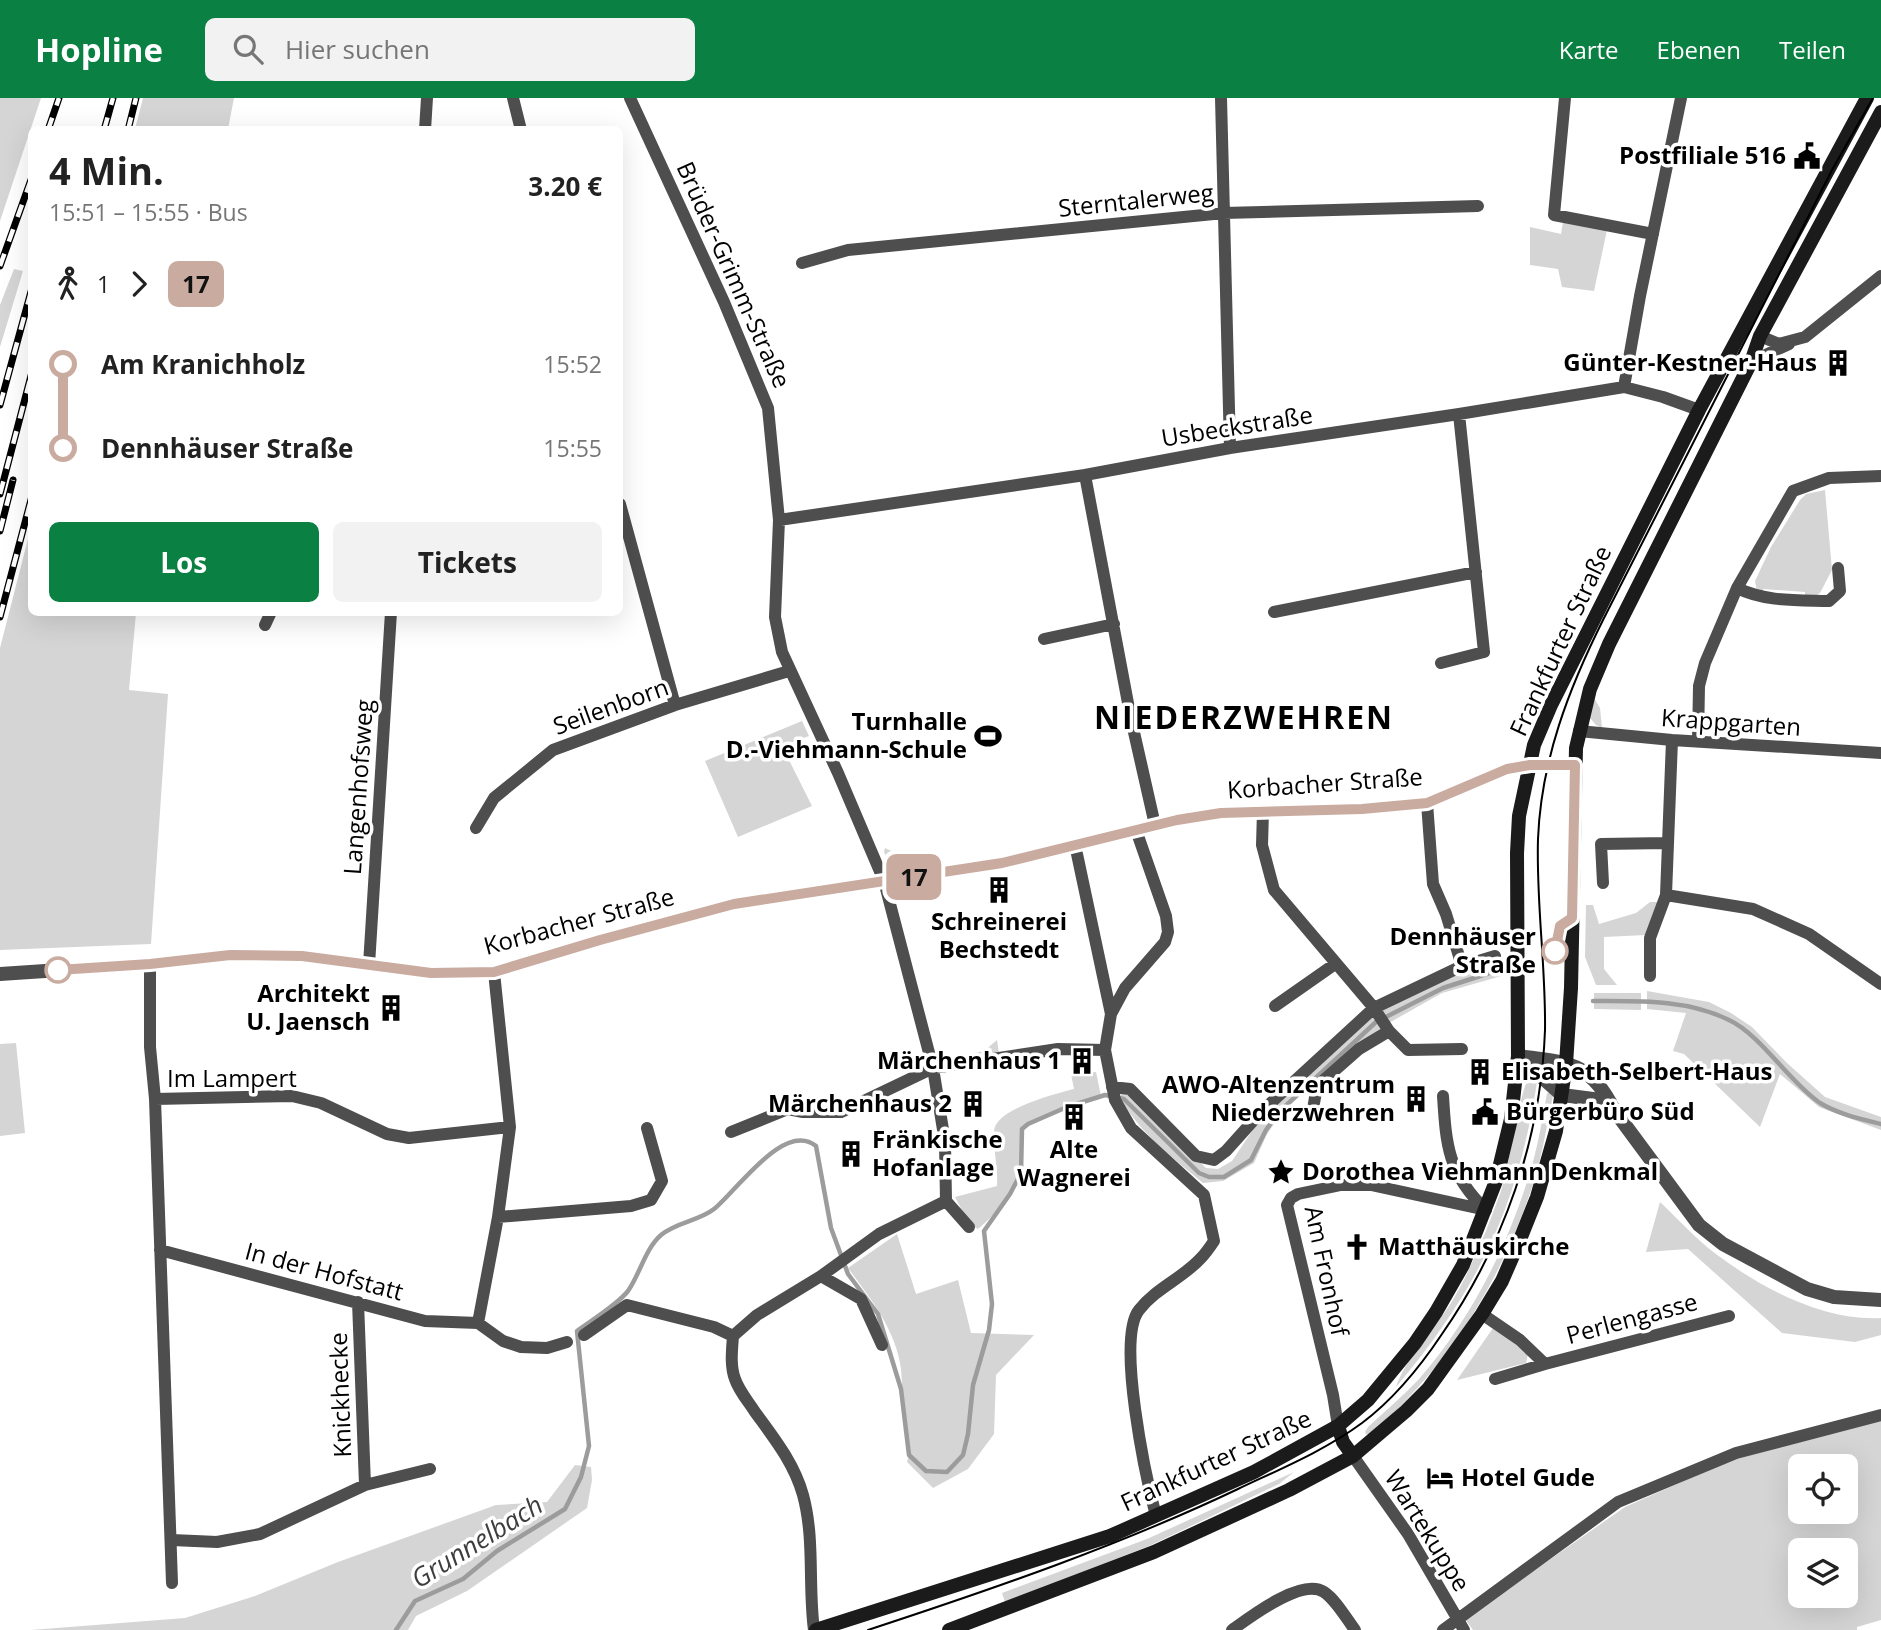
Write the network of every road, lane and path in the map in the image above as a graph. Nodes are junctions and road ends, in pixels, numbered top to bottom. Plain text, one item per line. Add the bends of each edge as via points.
1 (427, 98) edge
2 (513, 98) edge
3 (630, 98) edge
4 (1221, 98) edge
5 (1565, 98) edge
6 (1681, 98) edge
7 (1867, 98) edge
8 (1881, 112) edge
9 (425, 126) edge
10 (520, 126) edge
11 (1478, 206) dead end
12 (1224, 213) junction
13 (1653, 234) junction
14 (802, 264) dead end
15 (1881, 276) edge
16 (1742, 328) junction
17 (1760, 337) junction
18 (1800, 339) junction
19 (1751, 362) junction
20 (1623, 387) junction
21 (1699, 410) junction
22 (1460, 414) junction
23 (1723, 418) junction
24 (1230, 448) junction
25 (1085, 475) junction
26 (1881, 476) edge
27 (623, 515) edge
28 (779, 520) junction
29 (1838, 568) dead end
30 (1476, 572) junction
31 (1737, 588) junction
32 (1275, 612) dead end
33 (269, 616) edge
34 (391, 616) edge
35 (1114, 624) junction
36 (265, 625) dead end
37 (1044, 639) dead end
38 (1441, 663) dead end
39 (789, 671) junction
40 (676, 705) junction
41 (1579, 731) junction
42 (1672, 740) junction
43 (1698, 741) junction
44 (1881, 753) edge
45 (1530, 765) junction
46 (1575, 765) junction
47 (1427, 803) junction
48 (1263, 811) junction
49 (1155, 825) junction
50 (476, 828) dead end
51 (1136, 830) junction
52 (1668, 843) junction
53 (1077, 854) dead end
54 (884, 881) junction
55 (1603, 883) dead end
56 (1666, 895) junction
57 (1495, 956) dead end
58 (150, 964) junction
59 (1335, 964) junction
60 (369, 965) junction
61 (1462, 967) junction
62 (494, 972) junction
63 (0, 974) edge
64 (1650, 976) dead end
65 (1881, 984) edge
66 (1276, 1006) dead end
67 (1375, 1010) junction
68 (1111, 1014) junction
69 (1388, 1028) junction
70 (1462, 1049) dead end
71 (1105, 1050) junction
72 (1518, 1056) junction
73 (1566, 1064) junction
74 (933, 1068) junction
75 (1113, 1093) junction
76 (1443, 1096) dead end
77 (1562, 1096) junction
78 (155, 1099) junction
79 (1313, 1109) dead end
80 (1614, 1110) junction
81 (510, 1127) junction
82 (648, 1128) dead end
83 (731, 1132) dead end
84 (946, 1201) junction
85 (1486, 1210) junction
86 (498, 1217) junction
87 (969, 1227) dead end
88 (160, 1250) junction
89 (826, 1272) junction
90 (1881, 1300) edge
91 (358, 1302) junction
92 (1482, 1314) junction
93 (1729, 1316) dead end
94 (478, 1323) junction
95 (584, 1335) dead end
96 (733, 1336) junction
97 (566, 1342) dead end
98 (882, 1345) dead end
99 (1545, 1364) junction
100 (1495, 1378) dead end
101 (1881, 1415) edge
102 (1338, 1426) junction
103 (1353, 1456) junction
104 (430, 1469) dead end
105 (365, 1485) junction
106 (1156, 1516) junction
107 (172, 1540) junction
108 (172, 1583) dead end
109 (1461, 1625) edge
110 (815, 1630) edge
111 (949, 1630) edge
112 (1232, 1630) edge
113 (1355, 1630) edge
114 (1443, 1630) edge

1 - 9 street
2 - 10 street
3 - 28 street, Brüder-Grimm-Straße via 768,408
4 - 12 street
5 - 13 street via 1554,215
6 - 13 street
7 - 16 main road, Frankfurter Straße
8 - 17 main road, Frankfurter Straße
11 - 12 street, Sterntalerweg
12 - 14 street, Sterntalerweg via 848,250
12 - 24 street
13 - 20 street
15 - 18 street
16 - 17 main road
16 - 21 main road, Frankfurter Straße
17 - 18 street via 1779,344
17 - 19 main road, Frankfurter Straße
18 - 19 street
19 - 23 main road, Frankfurter Straße
20 - 21 street, Usbeckstraße
20 - 22 street, Usbeckstraße
21 - 23 main road
21 - 45 main road, Frankfurter Straße via 1551,705
22 - 24 street, Usbeckstraße
22 - 30 street
23 - 41 main road, Frankfurter Straße via 1609,644
24 - 25 street, Usbeckstraße
25 - 28 street, Usbeckstraße
25 - 35 street
26 - 31 street via 1829,478 1793,491
27 - 40 street
28 - 39 street, Brüder-Grimm-Straße via 775,617
29 - 31 street via 1840,592 1829,601 1782,600
30 - 32 street
30 - 38 street via 1484,652
31 - 43 street via 1699,686
33 - 36 street
34 - 60 street, Langenhofsweg
35 - 37 street
35 - 49 street
39 - 40 street, Seilenborn
39 - 54 street, Brüder-Grimm-Straße
40 - 50 street, Seilenborn via 553,750 495,798
41 - 42 street, Krappgarten
41 - 46 main road, Frankfurter Straße
42 - 43 street, Krappgarten
42 - 52 street
43 - 44 street, Krappgarten
45 - 46 street, Korbacher Straße
45 - 47 street, Korbacher Straße via 1496,773
45 - 72 main road, Frankfurter Straße via 1517,853
46 - 73 main road, Frankfurter Straße
47 - 48 street, Korbacher Straße
47 - 61 street via 1433,884
48 - 49 street, Korbacher Straße
48 - 59 street via 1262,845 1274,890
49 - 51 street, Korbacher Straße
51 - 54 street, Korbacher Straße via 1002,863
51 - 68 street via 1168,932
52 - 55 street via 1601,844
52 - 56 street
53 - 68 street
54 - 62 street, Korbacher Straße via 734,904
54 - 74 street, Brüder-Grimm-Straße
56 - 64 street via 1650,938
56 - 65 street via 1753,909 1809,934
57 - 61 street
58 - 60 street, Korbacher Straße via 230,955 302,956
58 - 63 street, Korbacher Straße
58 - 78 street
59 - 66 street
59 - 67 street
60 - 62 street, Korbacher Straße via 431,973
61 - 67 street
62 - 81 street
67 - 69 street
67 - 75 street via 1214,1160 1196,1156 1130,1089
68 - 71 street
69 - 70 street via 1408,1050
69 - 79 street via 1317,1086
71 - 74 street via 1058,1049
71 - 75 street
72 - 73 street
72 - 77 street
72 - 85 main road, Frankfurter Straße via 1511,1119
73 - 77 main road, Frankfurter Straße
73 - 80 street via 1583,1069 1605,1092
74 - 83 street via 841,1112 788,1109
74 - 84 street, Brüder-Grimm-Straße via 945,1142
75 - 106 street via 1130,1128 1205,1195 1214,1241 1201,1259 1138,1311 1132,1326 1133,1386
76 - 85 street via 1446,1144 1467,1192
77 - 80 street via 1592,1099
77 - 92 main road, Frankfurter Straße via 1537,1197 1502,1281
78 - 81 street, Im Lampert via 292,1096 321,1103 387,1134 409,1138
78 - 88 street
80 - 90 street via 1699,1225 1723,1244 1807,1289 1834,1297
81 - 86 street
82 - 86 street via 662,1181 651,1200 631,1206
84 - 87 street
84 - 89 street via 886,1229
85 - 102 main road, Frankfurter Straße via 1463,1265 1422,1332 1368,1399
85 - 102 street, Am Fronhof via 1371,1185 1341,1185 1290,1198 1287,1205
86 - 94 street
88 - 91 street, In der Hofstatt
88 - 107 street
89 - 96 street via 757,1314
89 - 98 street via 861,1300
91 - 94 street, In der Hofstatt via 425,1321
91 - 105 street, Knickhecke
92 - 99 street, Perlengasse
92 - 103 main road, Frankfurter Straße via 1428,1389
93 - 99 street, Perlengasse
94 - 97 street via 520,1347 547,1348
95 - 96 street via 627,1305
96 - 110 street via 734,1378 790,1461 803,1493 810,1521 810,1603
99 - 100 street, Perlengasse
101 - 109 street via 1736,1453 1618,1502
102 - 103 main road
102 - 106 main road, Frankfurter Straße via 1254,1472
103 - 109 street, Wartekuppe via 1408,1534
103 - 111 main road, Frankfurter Straße via 1154,1552
104 - 105 street, Knickhecke
105 - 107 street, Knickhecke via 260,1534 217,1542
106 - 110 main road, Frankfurter Straße via 1063,1552
107 - 108 street
109 - 114 street
112 - 113 street via 1273,1602 1310,1588 1323,1592

